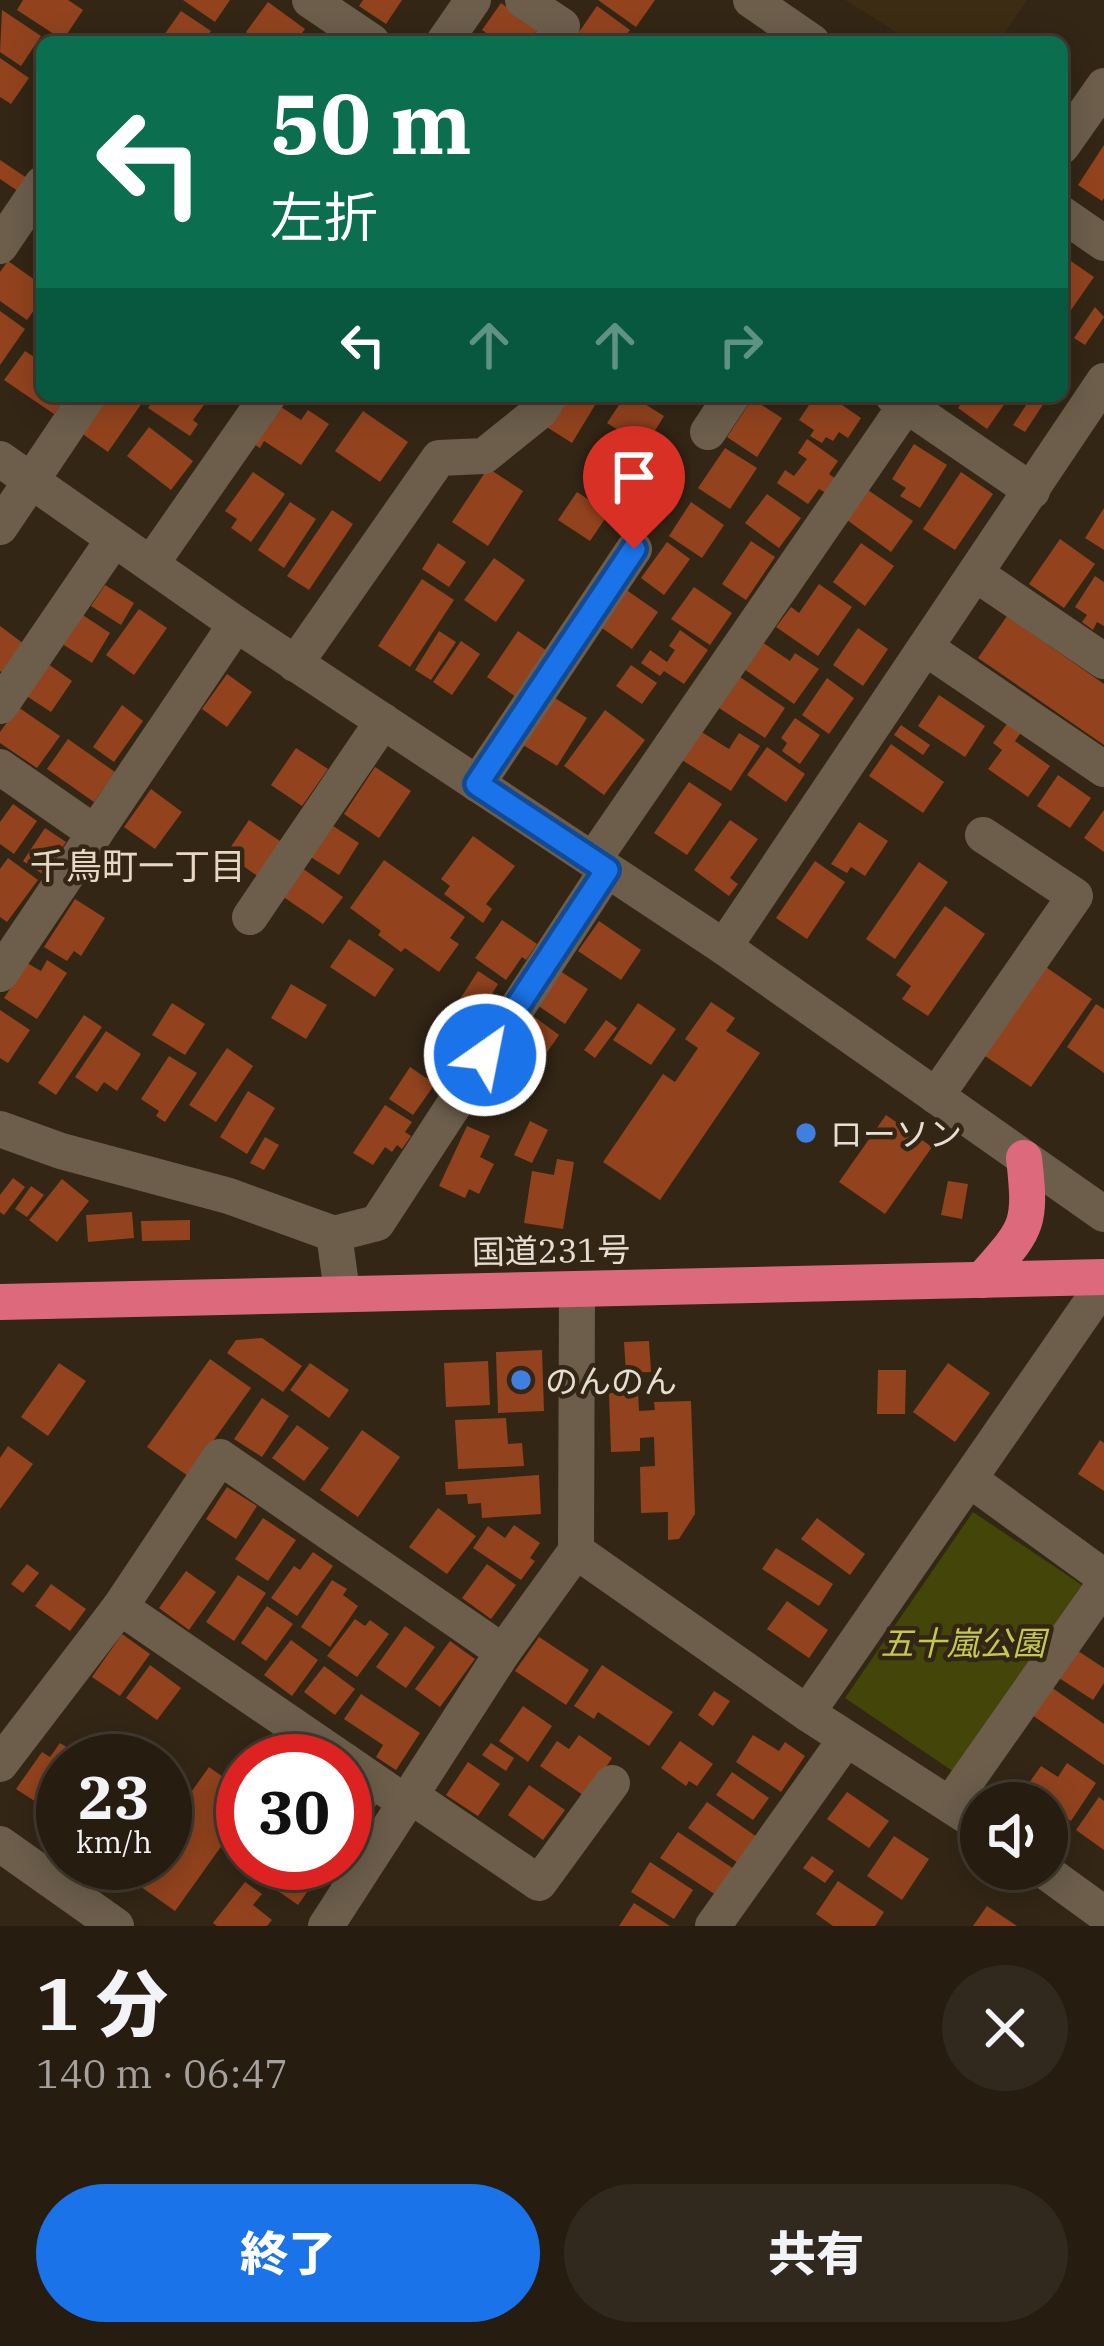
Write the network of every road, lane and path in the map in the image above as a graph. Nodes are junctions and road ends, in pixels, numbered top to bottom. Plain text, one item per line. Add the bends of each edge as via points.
1 (310, 0) edge
2 (472, 0) edge
3 (523, 0) edge
4 (751, 0) edge
5 (363, 36) edge
6 (448, 36) edge
7 (555, 36) edge
8 (803, 36) edge
9 (1104, 86) edge
10 (1068, 137) edge
11 (36, 193) edge
12 (1068, 218) edge
13 (1104, 243) edge
14 (0, 246) edge
15 (1104, 381) edge
16 (84, 402) edge
17 (264, 402) edge
18 (545, 402) edge
19 (728, 402) edge
20 (898, 402) edge
21 (902, 402) edge
22 (1092, 424) edge
23 (708, 432) dead end
24 (0, 459) edge
25 (31, 481) junction
26 (1032, 491) junction
27 (0, 527) edge
28 (114, 539) junction
29 (634, 549) dead end
30 (151, 564) junction
31 (976, 574) junction
32 (236, 625) junction
33 (926, 647) junction
34 (1104, 661) edge
35 (295, 664) junction
36 (0, 706) edge
37 (382, 721) junction
38 (0, 766) edge
39 (1104, 769) edge
40 (477, 784) junction
41 (95, 833) junction
42 (983, 835) dead end
43 (600, 865) junction
44 (250, 917) dead end
45 (724, 947) junction
46 (0, 974) edge
47 (937, 1096) junction
48 (0, 1130) edge
49 (1024, 1158) junction
50 (1104, 1214) edge
51 (334, 1234) junction
52 (982, 1280) junction
53 (1104, 1280) edge
54 (577, 1289) junction
55 (342, 1292) junction
56 (0, 1302) edge
57 (969, 1479) junction
58 (576, 1551) junction
59 (1104, 1581) edge
60 (120, 1607) junction
61 (503, 1652) junction
62 (807, 1713) junction
63 (306, 1734) edge
64 (846, 1738) junction
65 (0, 1764) edge
66 (372, 1778) edge
67 (985, 1782) edge
68 (612, 1783) dead end
69 (408, 1800) junction
70 (960, 1810) edge
71 (0, 1844) edge
72 (1068, 1888) edge
73 (1104, 1914) edge
74 (116, 1926) edge
75 (326, 1926) edge
76 (713, 1926) edge

1 - 5 street
2 - 6 street
3 - 7 street via 562,26
4 - 8 street
9 - 10 street
11 - 14 street
12 - 13 street
15 - 22 street
16 - 25 street
17 - 30 street
18 - 35 street via 484,455 439,458
19 - 23 street
20 - 43 street
21 - 26 street
22 - 26 street
24 - 25 street
25 - 27 street
25 - 28 street
26 - 31 street
28 - 30 street
28 - 36 street
29 - 40 street
30 - 32 street
31 - 33 street
31 - 34 street
32 - 35 street
32 - 41 street
33 - 39 street
33 - 45 street
35 - 37 street
37 - 40 street
37 - 44 street
38 - 41 street
40 - 43 street
41 - 46 street
42 - 47 street via 1075,896
43 - 45 street
43 - 51 street via 377,1223
45 - 47 street
47 - 49 street
48 - 51 street
49 - 50 street
49 - 52 highway via 1024,1232
51 - 55 street
52 - 53 highway, 国道231号
52 - 54 highway, 国道231号
53 - 57 street
54 - 55 highway, 国道231号
54 - 58 street
55 - 56 highway, 国道231号
57 - 59 street
57 - 62 street
58 - 61 street
58 - 62 street
59 - 67 street
60 - 61 street via 220,1457
60 - 63 street
60 - 65 street
61 - 69 street
62 - 64 street
64 - 70 street
64 - 76 street
66 - 69 street
68 - 69 street via 539,1883
69 - 75 street
71 - 74 street
72 - 73 street

